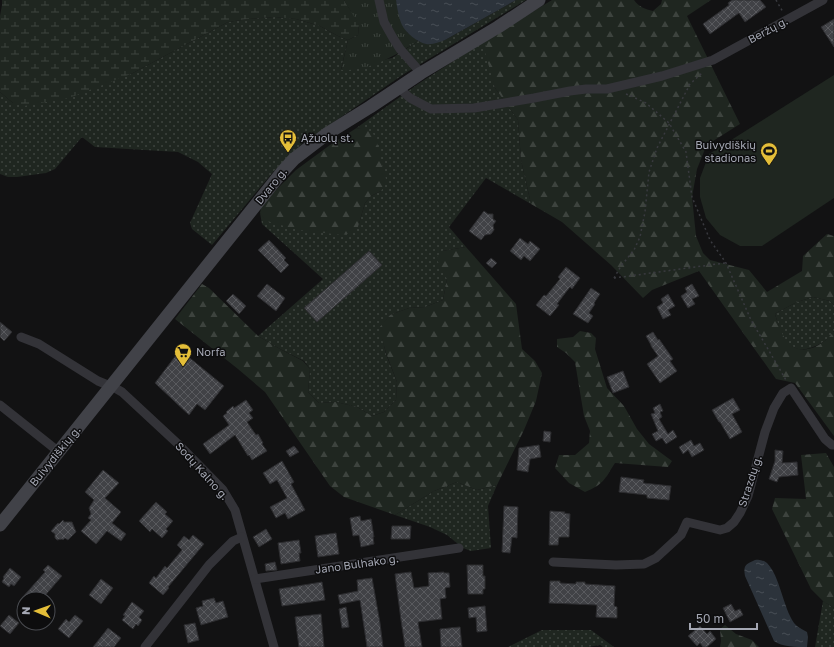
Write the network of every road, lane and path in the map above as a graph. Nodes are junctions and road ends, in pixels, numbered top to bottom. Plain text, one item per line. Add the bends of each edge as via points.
1 (379, 0) edge
2 (539, 0) edge
3 (776, 0) edge
4 (824, 0) edge
5 (787, 19) junction
6 (713, 60) junction
7 (421, 73) junction
8 (399, 88) junction
9 (625, 94) dead end
10 (669, 123) junction
11 (726, 263) junction
12 (21, 337) dead end
13 (111, 386) junction
14 (791, 388) junction
15 (0, 405) edge
16 (834, 446) edge
17 (59, 452) junction
18 (0, 525) edge
19 (242, 537) junction
20 (459, 548) dead end
21 (553, 562) dead end
22 (255, 579) junction
23 (145, 647) edge
24 (274, 647) edge

1 - 7 street via 384,22 400,49
2 - 7 main road, Dvaro g.
3 - 5 path
4 - 5 street, Beržų g.
5 - 6 street, Beržų g.
6 - 8 street, Beržų g. via 607,89 570,91 474,108 431,109 410,98
6 - 10 path via 690,84
7 - 8 main road, Dvaro g.
8 - 13 main road, Dvaro g. via 328,133 294,159
9 - 10 path via 646,103
10 - 11 path via 686,152 692,197 710,240
10 - 11 path via 649,172 640,237 614,278
11 - 14 path via 751,320
12 - 13 street, Sodų Kalno g. via 39,344 98,381
13 - 17 main road, Buivydiškių g.
13 - 19 street, Sodų Kalno g. via 122,392 173,439 223,490 235,510
14 - 16 street via 825,439
14 - 21 street, Strazdų g. via 783,393 774,408 748,496 740,513 727,528 720,530 687,522 681,535 656,558 644,564
15 - 17 street
17 - 18 main road, Buivydiškių g.
19 - 22 street, Sodų Kalno g.
19 - 23 street via 233,541 209,565
20 - 22 street, Jano Bulhako g.
22 - 24 street, Sodų Kalno g.

